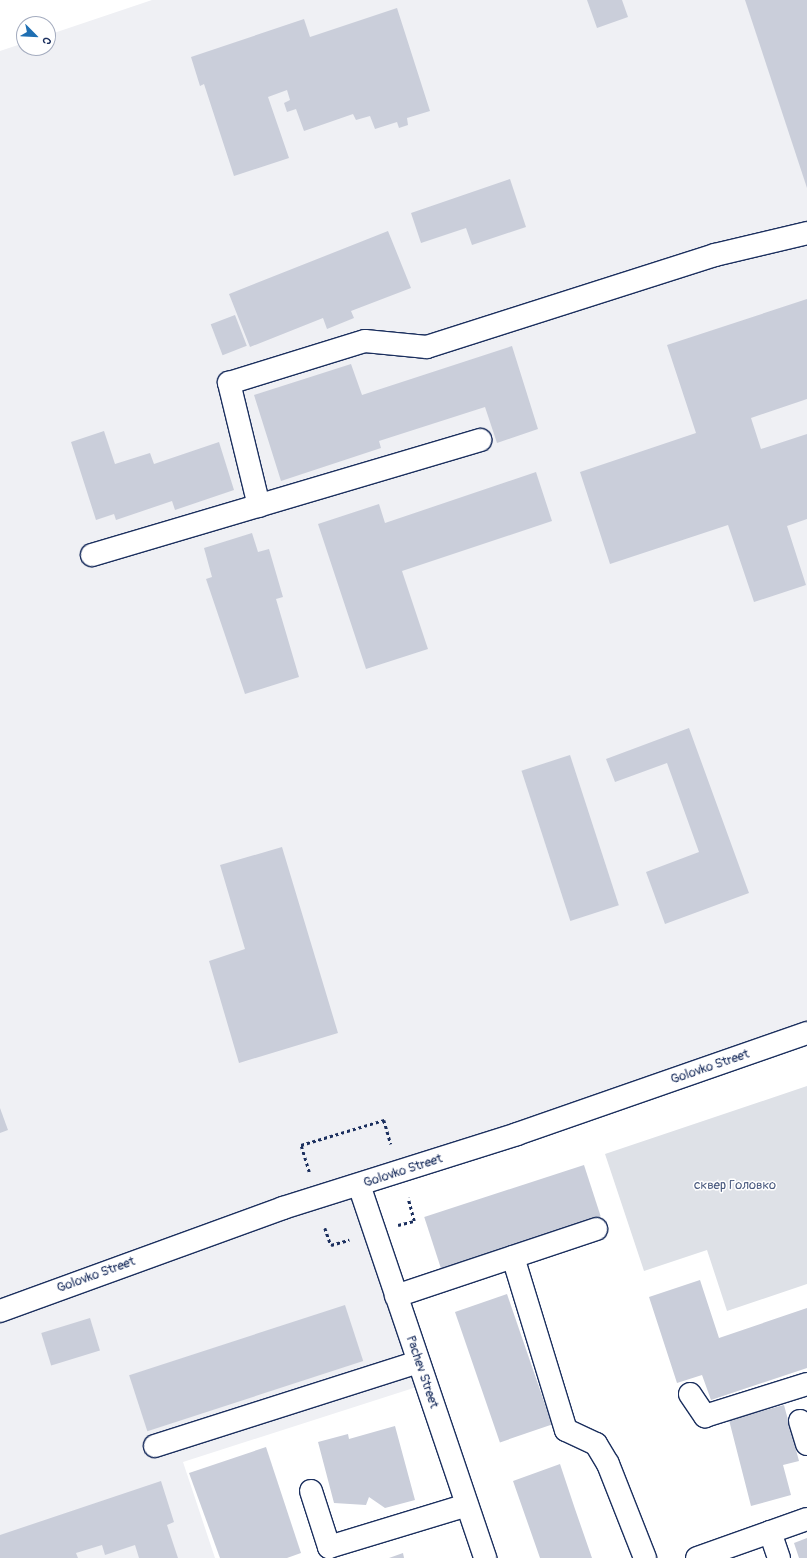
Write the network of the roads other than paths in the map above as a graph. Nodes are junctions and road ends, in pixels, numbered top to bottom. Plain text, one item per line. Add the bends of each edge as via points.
1 (807, 233) edge
2 (480, 440) dead end
3 (259, 506) junction
4 (92, 554) dead end
5 (807, 1034) edge
6 (359, 1185) junction
7 (596, 1229) dead end
8 (513, 1257) junction
9 (396, 1296) junction
10 (0, 1311) edge
11 (418, 1362) junction
12 (807, 1384) edge
13 (690, 1394) dead end
14 (800, 1421) dead end
15 (807, 1444) edge
16 (156, 1446) dead end
17 (311, 1491) dead end
18 (466, 1505) junction
19 (807, 1519) edge
20 (770, 1532) junction
21 (485, 1558) edge
22 (645, 1558) edge
23 (698, 1558) edge
24 (779, 1558) edge

1 - 3 street via 715,255 426,347 365,341 229,383
2 - 3 street
3 - 4 street
5 - 6 street, Golovko Street
6 - 9 street, Pachev Street
6 - 10 street, Golovko Street via 283,1208
7 - 8 street
8 - 9 street
8 - 22 street via 566,1430 596,1444 608,1464
9 - 11 street, Pachev Street
11 - 16 street
11 - 18 street, Pachev Street
12 - 13 street via 705,1416
14 - 15 street
17 - 18 street via 329,1547
18 - 21 street, Pachev Street
19 - 20 street
20 - 23 street
20 - 24 street

